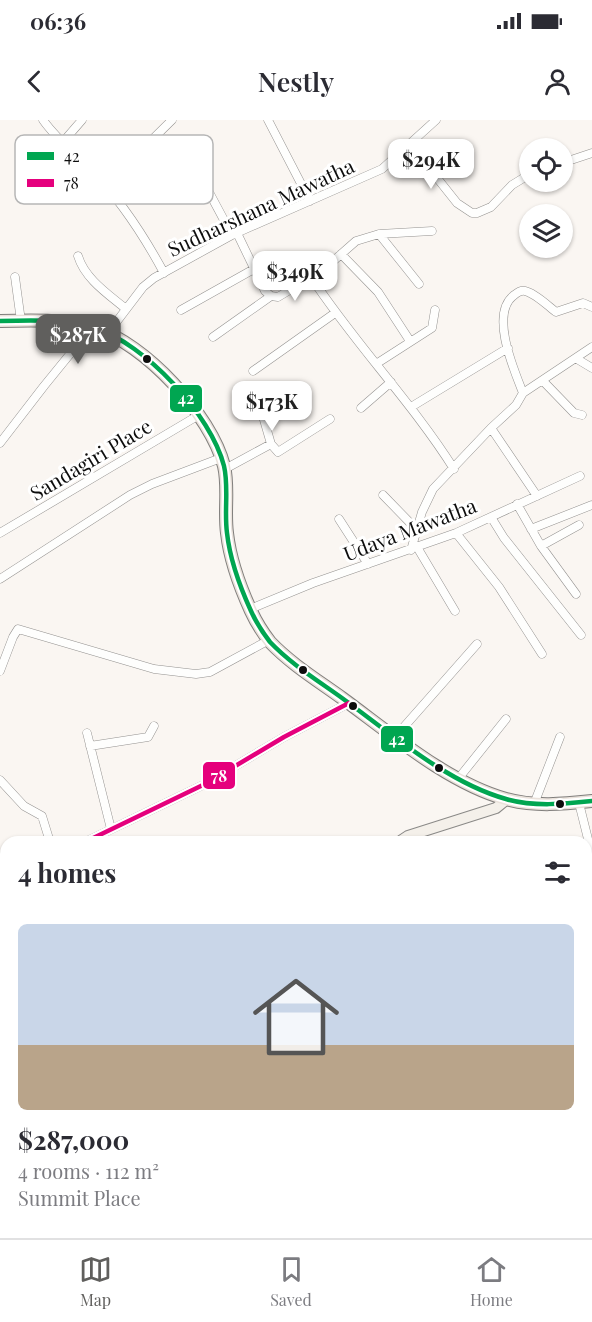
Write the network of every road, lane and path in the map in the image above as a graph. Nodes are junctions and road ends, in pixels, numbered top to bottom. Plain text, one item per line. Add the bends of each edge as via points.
1 (43, 120) edge
2 (82, 120) edge
3 (172, 120) edge
4 (268, 120) edge
5 (436, 120) edge
6 (55, 135) edge
7 (69, 135) edge
8 (157, 135) edge
9 (410, 144) junction
10 (592, 153) edge
11 (573, 159) edge
12 (519, 181) edge
13 (213, 198) edge
14 (310, 201) junction
15 (119, 204) edge
16 (432, 231) dead end
17 (234, 234) junction
18 (379, 234) junction
19 (341, 254) junction
20 (78, 256) dead end
21 (254, 269) junction
22 (164, 273) junction
23 (15, 277) dead end
24 (311, 277) junction
25 (418, 284) dead end
26 (271, 296) junction
27 (592, 307) edge
28 (126, 309) junction
29 (181, 310) dead end
30 (435, 310) dead end
31 (335, 313) junction
32 (0, 321) edge
33 (21, 321) junction
34 (92, 327) junction
35 (108, 333) junction
36 (213, 336) dead end
37 (410, 341) junction
38 (592, 347) edge
39 (508, 348) junction
40 (577, 359) junction
41 (376, 363) junction
42 (592, 368) edge
43 (253, 371) dead end
44 (543, 381) junction
45 (391, 382) junction
46 (523, 393) junction
47 (279, 396) dead end
48 (411, 407) junction
49 (361, 408) dead end
50 (199, 415) junction
51 (582, 415) dead end
52 (330, 419) dead end
53 (491, 428) junction
54 (0, 443) edge
55 (271, 444) junction
56 (223, 463) junction
57 (454, 469) junction
58 (580, 477) dead end
59 (382, 495) dead end
60 (537, 496) junction
61 (517, 504) junction
62 (592, 505) edge
63 (491, 517) junction
64 (339, 519) dead end
65 (579, 525) dead end
66 (531, 529) junction
67 (418, 531) junction
68 (456, 532) junction
69 (0, 533) edge
70 (541, 546) junction
71 (414, 548) junction
72 (368, 564) junction
73 (0, 579) edge
74 (576, 594) dead end
75 (250, 609) junction
76 (455, 611) dead end
77 (581, 635) dead end
78 (269, 640) junction
79 (477, 644) dead end
80 (542, 654) dead end
81 (0, 670) edge
82 (349, 703) junction
83 (506, 719) dead end
84 (154, 726) dead end
85 (87, 733) dead end
86 (395, 737) junction
87 (560, 737) dead end
88 (90, 747) junction
89 (458, 779) junction
90 (0, 780) edge
91 (507, 799) junction
92 (586, 802) edge
93 (534, 804) junction
94 (111, 829) junction
95 (48, 836) edge
96 (97, 836) edge
97 (408, 836) edge
98 (590, 836) edge

1 - 6 street
2 - 7 street
3 - 8 street
4 - 14 street
5 - 9 street, Sudharshana Mawatha
9 - 12 street via 457,203 472,213 491,207
9 - 14 street, Sudharshana Mawatha via 382,169
10 - 11 street
13 - 17 street
14 - 17 street, Sudharshana Mawatha
15 - 22 street via 145,238
16 - 18 street
17 - 21 street
17 - 22 street, Sudharshana Mawatha
18 - 19 street via 356,241
18 - 25 street
19 - 24 street
19 - 37 street via 378,292
20 - 28 street via 87,274
21 - 26 street
21 - 29 street
22 - 28 street, Sudharshana Mawatha via 143,287
23 - 33 street
24 - 26 street via 278,297
24 - 31 street
26 - 36 street
27 - 39 street via 583,303 556,312 526,291 519,291 502,312
28 - 35 street, Sudharshana Mawatha
30 - 37 street via 432,328
31 - 41 street
31 - 43 street
32 - 33 main road
33 - 34 main road
34 - 35 main road
34 - 54 street
35 - 50 main road via 173,382
37 - 41 street
38 - 40 street
39 - 46 street
39 - 48 street
40 - 42 street
40 - 44 street
41 - 45 street
44 - 46 street
44 - 51 street via 573,413
45 - 48 street
45 - 49 street
46 - 53 street
47 - 55 street via 263,406
48 - 57 street
50 - 56 main road
50 - 69 street, Sandagiri Place
52 - 55 street via 278,452
53 - 57 street
53 - 60 street
55 - 56 street
56 - 73 street via 152,484 130,495
56 - 75 main road via 227,533 233,564
57 - 67 street via 433,489
58 - 60 street, Udaya Mawatha
59 - 67 street
60 - 61 street, Udaya Mawatha
61 - 63 street, Udaya Mawatha
61 - 66 street
62 - 66 street
63 - 68 street, Udaya Mawatha
63 - 77 street
64 - 72 street
65 - 70 street
66 - 70 street
67 - 71 street
68 - 71 street, Udaya Mawatha
68 - 80 street via 499,587
70 - 74 street
71 - 72 street, Udaya Mawatha
71 - 76 street
72 - 75 street, Udaya Mawatha
75 - 78 main road
78 - 81 street via 210,672 196,674 154,669 18,629
78 - 82 main road
79 - 86 street
82 - 86 main road
82 - 94 street via 205,784
83 - 89 street
84 - 88 street via 147,737
85 - 88 street
86 - 89 main road
87 - 93 street
88 - 94 street
89 - 91 main road
90 - 95 street via 24,806 42,816
91 - 93 main road
91 - 97 main road via 496,808
92 - 93 main road
92 - 98 street
94 - 96 street

